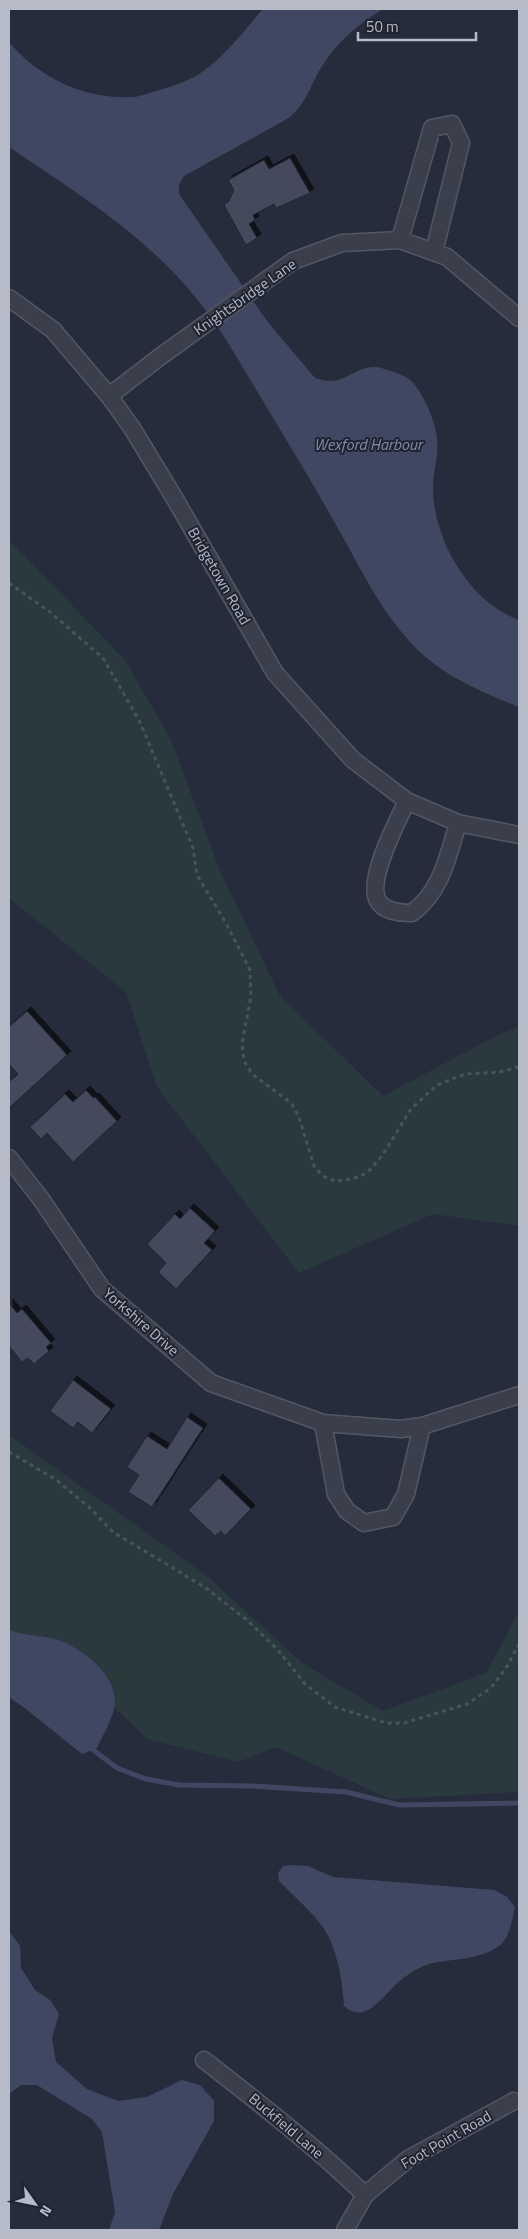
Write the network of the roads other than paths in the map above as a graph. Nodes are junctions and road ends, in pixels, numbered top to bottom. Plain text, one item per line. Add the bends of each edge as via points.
1 (400, 240) junction
2 (434, 252) junction
3 (9, 298) edge
4 (519, 318) edge
5 (108, 396) junction
6 (407, 800) junction
7 (458, 823) junction
8 (519, 835) edge
9 (9, 1158) edge
10 (519, 1395) edge
11 (323, 1423) junction
12 (422, 1426) junction
13 (204, 2060) dead end
14 (514, 2101) dead end
15 (365, 2196) junction
16 (345, 2230) edge

1 - 2 street, Knightsbridge Lane
1 - 2 street via 432,128 452,124 461,143
1 - 5 street, Knightsbridge Lane via 342,244 293,261
2 - 4 street, Knightsbridge Lane via 447,257
3 - 5 street, Bridgetown Road via 53,330
5 - 6 street, Bridgetown Road via 132,428 175,499 275,672 353,760
6 - 7 street, Bridgetown Road
6 - 7 street via 378,869 375,886 377,899 390,910 412,913 431,896
7 - 8 street, Bridgetown Road
9 - 11 street, Yorkshire Drive via 102,1289 211,1383
10 - 12 street, Yorkshire Drive
11 - 12 street, Yorkshire Drive via 401,1429
11 - 12 street via 336,1494 347,1511 364,1523 393,1517 406,1494
13 - 15 street, Buckfield Lane via 286,2124
14 - 15 street, Foot Point Road via 408,2158
15 - 16 street, Foot Point Road

